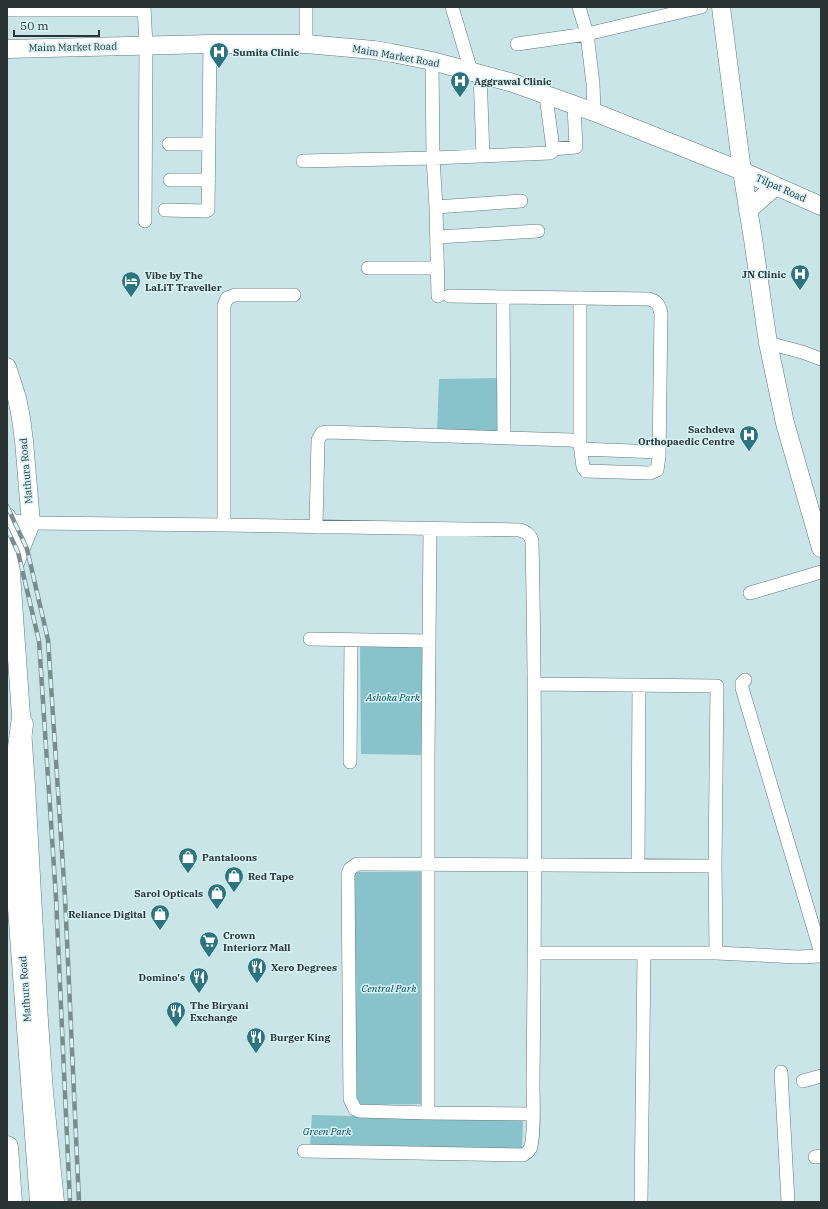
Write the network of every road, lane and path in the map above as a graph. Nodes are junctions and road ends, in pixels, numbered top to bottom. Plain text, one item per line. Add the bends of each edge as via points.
1 (306, 7) edge
2 (452, 7) edge
3 (579, 7) edge
4 (702, 7) edge
5 (721, 7) edge
6 (95, 8) edge
7 (115, 8) edge
8 (144, 8) edge
9 (7, 10) edge
10 (587, 34) junction
11 (210, 44) junction
12 (306, 44) junction
13 (517, 44) dead end
14 (146, 45) junction
15 (7, 49) edge
16 (432, 61) junction
17 (475, 72) junction
18 (546, 96) junction
19 (574, 106) junction
20 (594, 112) junction
21 (169, 144) dead end
22 (209, 144) junction
23 (553, 149) junction
24 (483, 156) junction
25 (433, 158) junction
26 (303, 161) dead end
27 (742, 171) junction
28 (170, 180) dead end
29 (209, 180) junction
30 (776, 186) junction
31 (521, 201) dead end
32 (821, 206) edge
33 (436, 207) junction
34 (165, 210) dead end
35 (748, 210) junction
36 (145, 221) dead end
37 (538, 231) dead end
38 (437, 237) junction
39 (368, 268) dead end
40 (437, 268) junction
41 (294, 294) dead end
42 (503, 297) junction
43 (580, 298) junction
44 (768, 343) junction
45 (821, 359) edge
46 (7, 367) edge
47 (504, 437) junction
48 (580, 446) junction
49 (659, 452) junction
50 (7, 517) edge
51 (7, 520) edge
52 (31, 523) junction
53 (224, 525) junction
54 (316, 527) junction
55 (430, 529) junction
56 (821, 548) edge
57 (821, 572) edge
58 (11, 573) junction
59 (750, 593) dead end
60 (310, 639) dead end
61 (351, 640) junction
62 (429, 641) junction
63 (745, 680) dead end
64 (535, 684) junction
65 (639, 685) junction
66 (22, 724) junction
67 (350, 762) dead end
68 (7, 777) edge
69 (11, 813) junction
70 (428, 864) junction
71 (535, 864) junction
72 (638, 866) junction
73 (715, 866) junction
74 (534, 953) junction
75 (716, 953) junction
76 (644, 954) junction
77 (821, 954) edge
78 (781, 1072) dead end
79 (821, 1076) edge
80 (803, 1081) dead end
81 (428, 1113) junction
82 (532, 1114) junction
83 (7, 1147) edge
84 (304, 1151) dead end
85 (11, 1202) edge
86 (41, 1202) edge
87 (55, 1202) edge
88 (641, 1202) edge
89 (788, 1202) edge

1 - 12 street
2 - 17 street
3 - 10 street
4 - 10 street
5 - 27 street
6 - 7 street
6 - 9 street
7 - 8 street
8 - 14 street
10 - 13 street
10 - 20 street
11 - 12 street, Maim Market Road
11 - 14 street, Maim Market Road
11 - 22 street
12 - 16 street, Maim Market Road via 374,50
14 - 15 street, Maim Market Road
14 - 36 street
16 - 17 street, Maim Market Road
16 - 25 street
17 - 18 street, Maim Market Road
17 - 24 street
18 - 19 street, Maim Market Road
18 - 23 street
19 - 20 street, Maim Market Road
19 - 23 street via 576,147
20 - 27 street, Maim Market Road
21 - 22 street
22 - 29 street
23 - 24 street via 548,153
24 - 25 street
25 - 26 street
25 - 33 street
27 - 30 street, Tilpat Road
27 - 35 street
28 - 29 street
29 - 34 street via 208,210
30 - 32 street, Tilpat Road
30 - 35 street
31 - 33 street
33 - 38 street
35 - 44 street
37 - 38 street
38 - 40 street
39 - 40 street
40 - 42 street via 443,296
41 - 53 street via 235,295 226,298
42 - 43 street
42 - 47 street
43 - 48 street
43 - 49 street via 649,299 657,302 661,313
44 - 45 street
44 - 56 street via 785,423
46 - 52 street, Mathura Road via 17,398 23,434
47 - 48 street via 571,440
47 - 54 street via 322,433 318,440
48 - 49 street
48 - 49 street via 586,471 654,472 658,468
50 - 51 street
51 - 52 street
51 - 58 street
52 - 53 street
52 - 58 street, Mathura Road
53 - 54 street
54 - 55 street
55 - 62 street
55 - 64 street via 520,530 531,536
57 - 59 street
58 - 66 street
60 - 61 street
61 - 62 street
61 - 67 street
62 - 70 street
63 - 77 street via 742,688
64 - 65 street
64 - 71 street
65 - 72 street
65 - 73 street via 717,686
66 - 69 highway
66 - 87 street via 39,1021
68 - 69 highway, Mathura Road
69 - 86 highway, Mathura Road
70 - 71 street
70 - 81 street
70 - 81 street via 357,864 348,874 352,1106 359,1111
71 - 72 street
71 - 74 street
72 - 73 street
73 - 75 street
74 - 76 street
74 - 82 street
75 - 76 street
75 - 77 street via 798,957
76 - 88 street
78 - 89 street
79 - 80 street
81 - 82 street
82 - 84 street via 532,1143 527,1153 523,1154
83 - 85 highway

